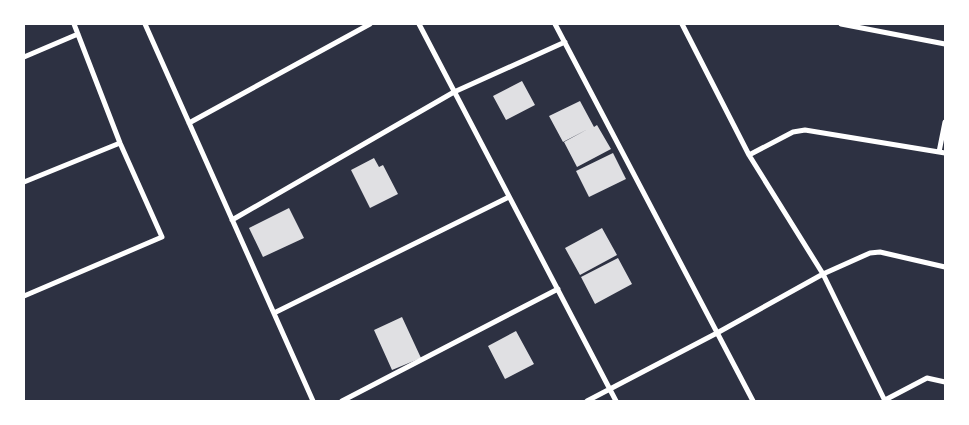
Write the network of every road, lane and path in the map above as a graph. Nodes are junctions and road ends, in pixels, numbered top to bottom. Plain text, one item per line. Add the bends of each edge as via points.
1 (74, 24) edge
2 (145, 24) edge
3 (370, 24) edge
4 (419, 24) edge
5 (555, 24) edge
6 (683, 24) edge
7 (841, 24) edge
8 (78, 34) junction
9 (565, 42) junction
10 (945, 44) edge
11 (24, 57) edge
12 (454, 92) junction
13 (945, 122) edge
14 (189, 123) junction
15 (120, 143) junction
16 (942, 153) edge
17 (749, 155) junction
18 (24, 182) edge
19 (509, 197) junction
20 (232, 220) junction
21 (945, 267) edge
22 (823, 274) junction
23 (558, 289) junction
24 (24, 296) edge
25 (274, 313) junction
26 (717, 333) junction
27 (945, 382) edge
28 (610, 389) junction
29 (885, 400) edge
30 (313, 401) edge
31 (342, 401) edge
32 (587, 401) edge
33 (616, 401) edge
34 (754, 401) edge

1 - 8 street
2 - 14 street
3 - 14 street
4 - 12 street
5 - 9 street
6 - 17 street
7 - 10 street
8 - 11 street
8 - 15 street
9 - 12 street
9 - 26 street
12 - 19 street
12 - 20 street
13 - 16 street
14 - 20 street
15 - 18 street
15 - 24 street via 162,237
16 - 17 street via 805,130 793,132
17 - 22 street
19 - 23 street
19 - 25 street
20 - 25 street
21 - 22 street via 880,252 870,253
22 - 26 street
22 - 29 street
23 - 28 street
23 - 31 street
25 - 30 street
26 - 28 street
26 - 34 street
27 - 29 street via 927,378
28 - 32 street
28 - 33 street

